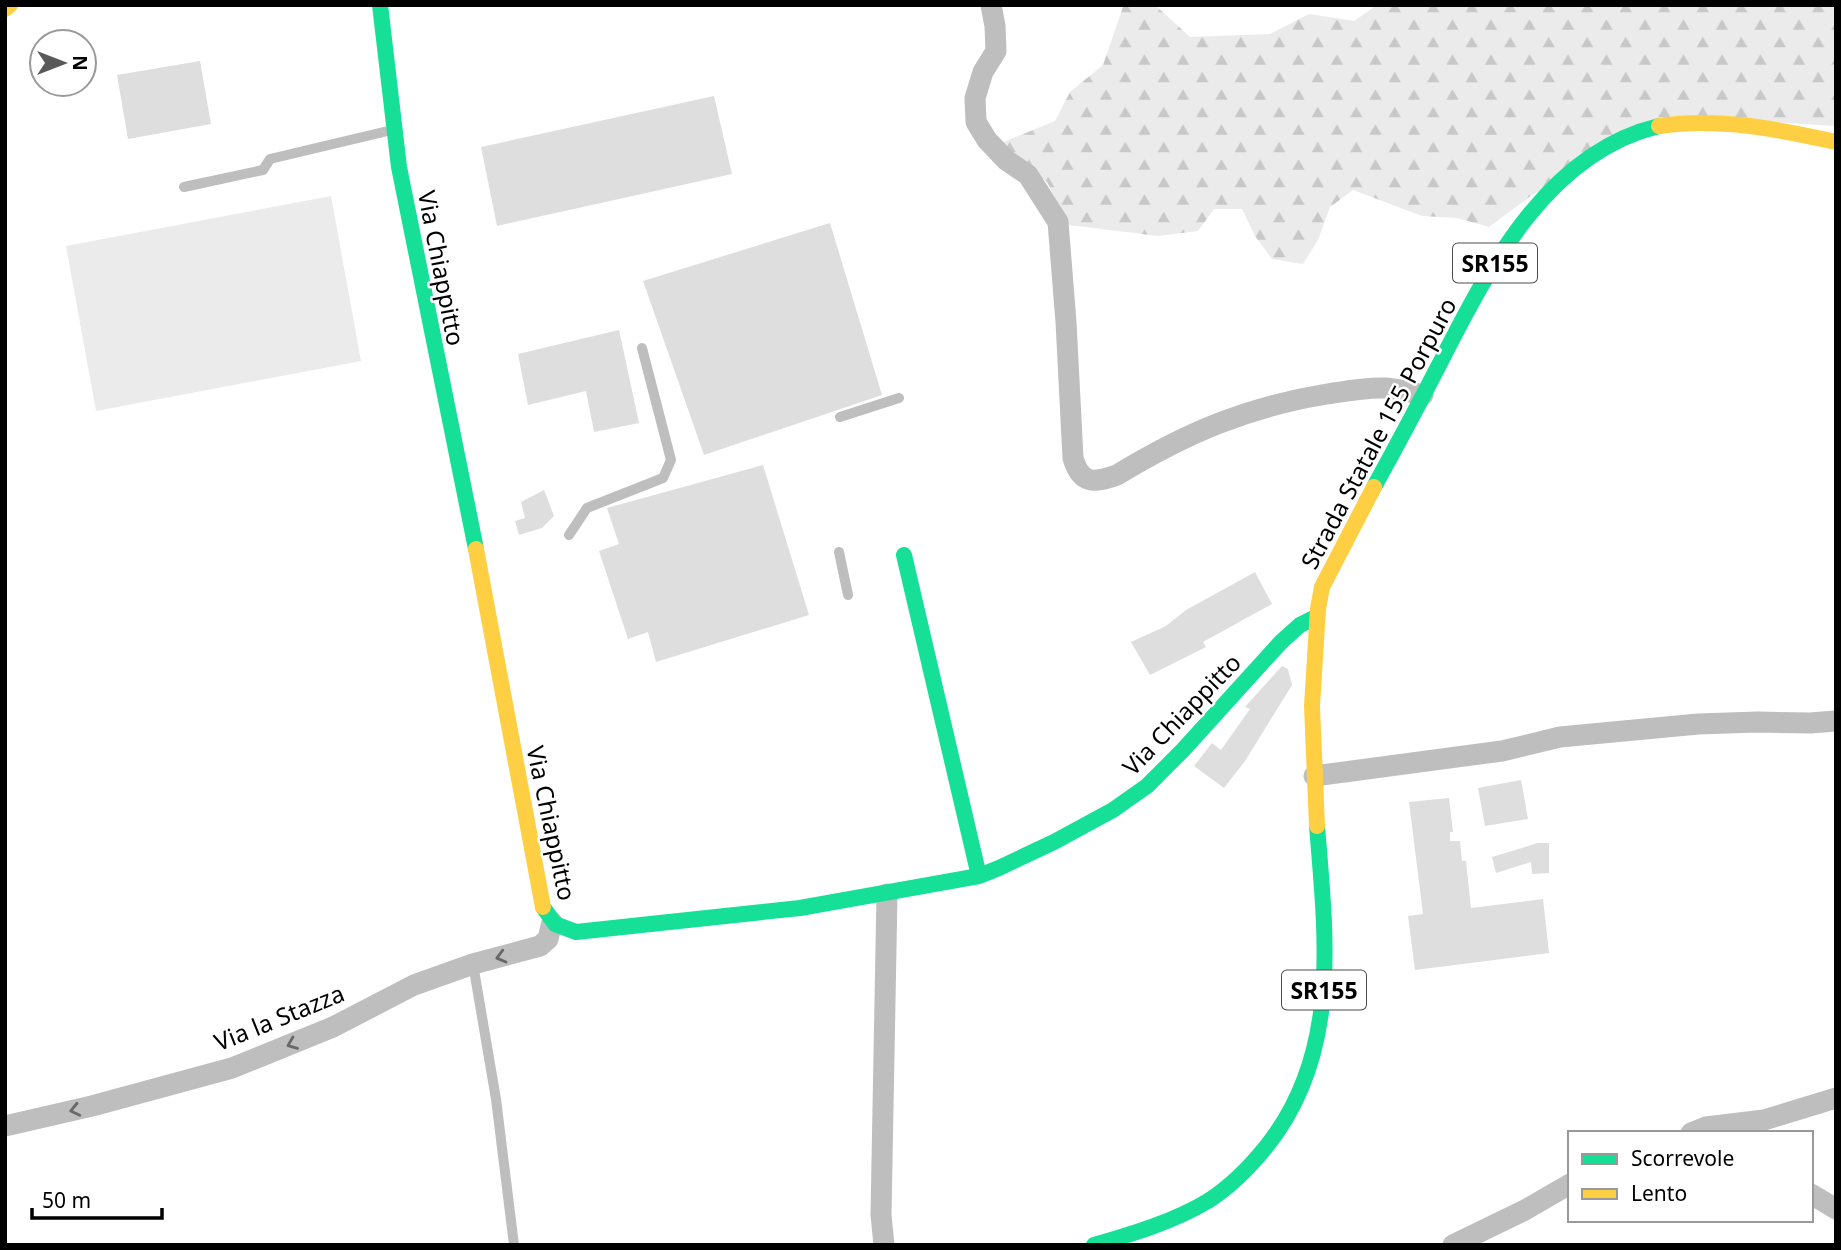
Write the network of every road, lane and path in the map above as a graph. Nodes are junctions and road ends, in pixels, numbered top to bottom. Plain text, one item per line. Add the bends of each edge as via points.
1 (10, 5) edge
2 (380, 5) edge
3 (991, 5) edge
4 (5, 9) edge
5 (395, 130) junction
6 (1836, 142) edge
7 (184, 187) dead end
8 (642, 348) dead end
9 (1423, 395) junction
10 (899, 398) dead end
11 (840, 417) dead end
12 (569, 536) dead end
13 (839, 552) dead end
14 (904, 555) dead end
15 (848, 596) dead end
16 (1316, 617) junction
17 (1836, 721) edge
18 (1314, 776) junction
19 (979, 876) junction
20 (887, 894) junction
21 (552, 922) junction
22 (473, 964) junction
23 (1836, 1098) edge
24 (5, 1126) edge
25 (1704, 1131) edge
26 (1568, 1185) edge
27 (1813, 1195) edge
28 (1836, 1209) edge
29 (514, 1245) edge
30 (884, 1245) edge
31 (1094, 1245) edge
32 (1453, 1245) edge

1 - 4 street
2 - 5 street, Via Chiappitto
3 - 9 street via 996,51 975,98 976,122 1006,160 1028,175 1058,222 1073,458 1083,478 1091,481 1117,475 1202,429 1305,398 1386,388
5 - 7 lane via 270,159 263,170
5 - 21 street, Via Chiappitto via 542,906
6 - 9 street, Strada Statale 155 Porpuro / SR155 via 1748,125 1682,123 1635,132 1603,148 1563,177 1524,220 1490,270
8 - 12 lane via 671,460 663,478 587,508
9 - 16 street, Strada Statale 155 Porpuro / SR155 via 1322,587
10 - 11 lane
13 - 15 lane
14 - 19 street
16 - 18 street, Strada Statale 155 Porpuro / SR155
16 - 19 street, Via Chiappitto via 1280,642 1147,786 1054,842
17 - 18 street via 1698,724 1560,737 1502,751
18 - 31 street, Strada Statale 155 Porpuro / SR155 via 1325,984 1309,1076 1294,1112 1271,1145 1237,1179 1201,1205
19 - 20 street, Via Chiappitto
20 - 21 street, Via Chiappitto via 576,932
20 - 30 street
21 -> 22 street, Via la Stazza via 548,939 540,946
22 -> 24 street, Via la Stazza via 414,985 333,1027 232,1068
22 - 29 lane
23 - 25 street via 1765,1120
26 - 32 street
27 - 28 street

